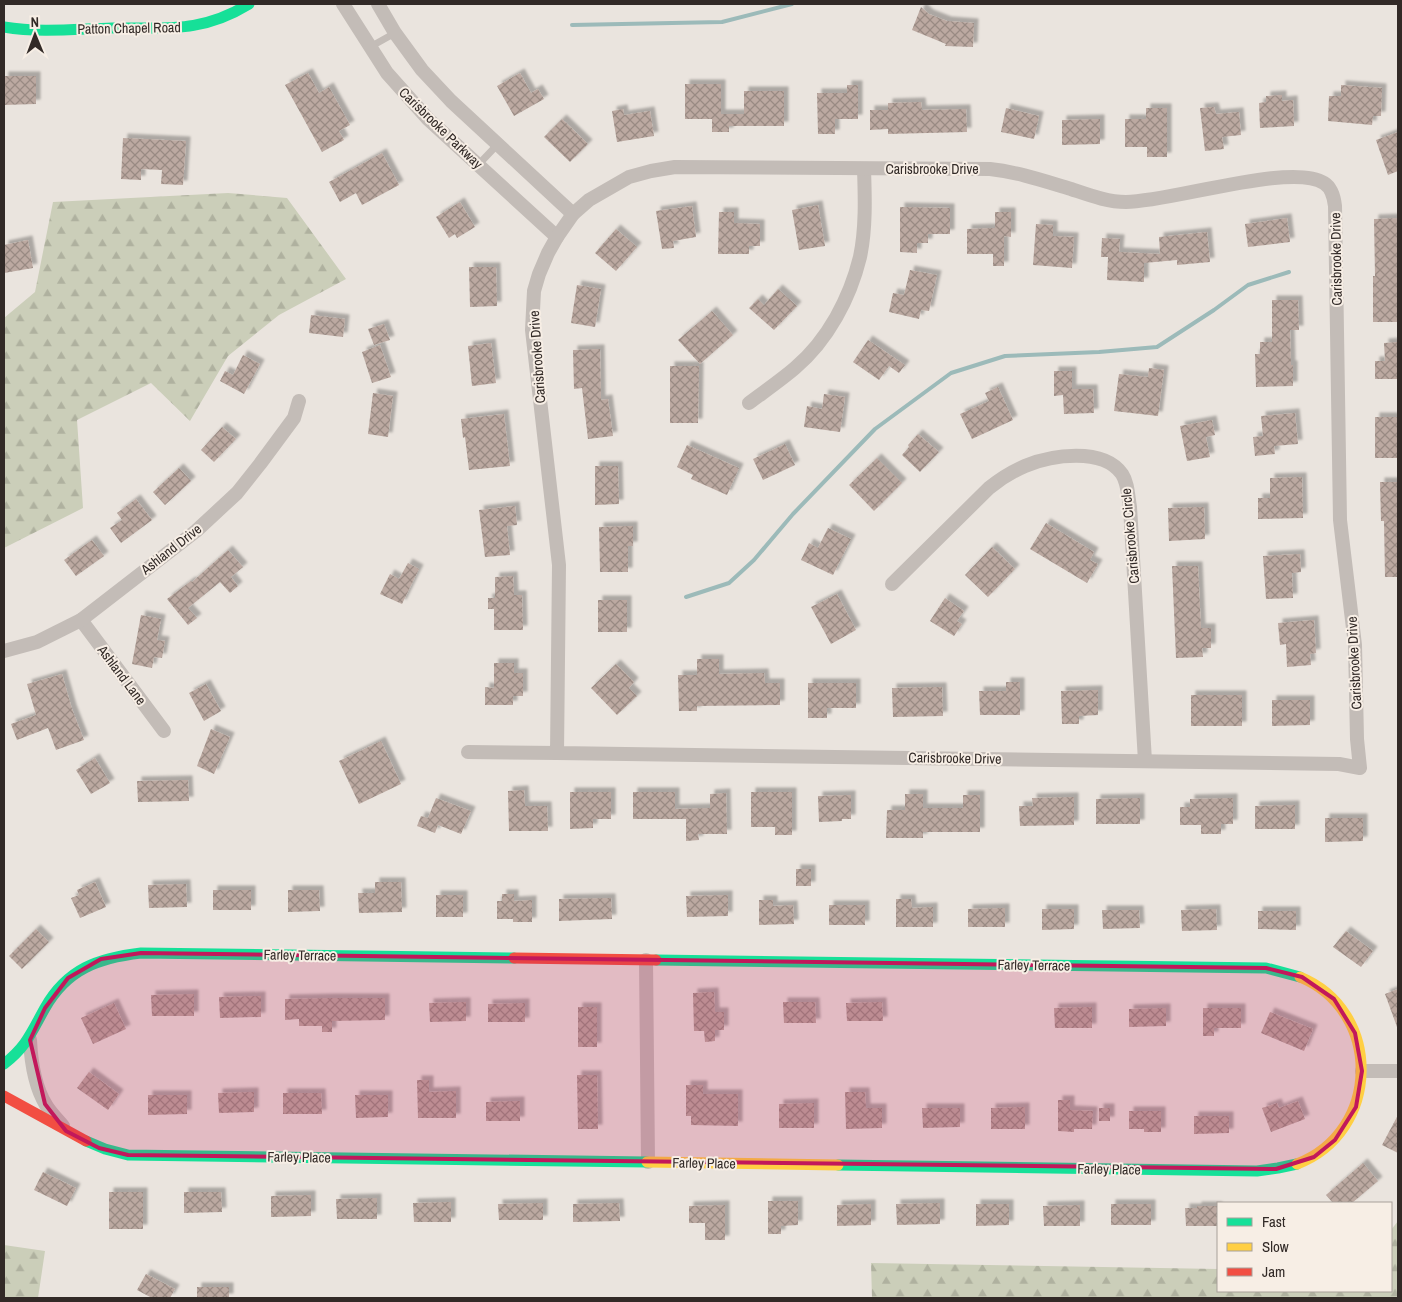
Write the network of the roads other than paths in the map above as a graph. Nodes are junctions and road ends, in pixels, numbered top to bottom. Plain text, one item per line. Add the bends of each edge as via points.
1 (249, 4) edge
2 (343, 4) edge
3 (378, 4) edge
4 (4, 27) edge
5 (395, 33) junction
6 (370, 47) junction
7 (498, 144) junction
8 (478, 165) junction
9 (864, 169) junction
10 (573, 214) junction
11 (557, 237) junction
12 (299, 401) dead end
13 (750, 402) dead end
14 (892, 584) dead end
15 (81, 620) junction
16 (4, 651) edge
17 (164, 731) dead end
18 (468, 752) dead end
19 (558, 754) junction
20 (1145, 761) junction
21 (646, 960) junction
22 (30, 1040) junction
23 (4, 1064) edge
24 (1362, 1071) junction
25 (1398, 1071) edge
26 (4, 1096) edge
27 (66, 1130) junction
28 (648, 1162) junction

1 - 4 street, Patton Chapel Road via 203,25 177,29 41,31
2 - 6 street, Carisbrooke Parkway
3 - 5 street, Carisbrooke Parkway
5 - 6 lane
5 - 7 street, Carisbrooke Parkway via 422,70
6 - 8 street, Carisbrooke Parkway via 387,73 428,119
7 - 8 lane
7 - 10 street, Carisbrooke Parkway
8 - 11 street, Carisbrooke Parkway
9 - 10 street, Carisbrooke Drive via 675,167 629,177 589,200
9 - 13 street via 860,256 842,306 817,346
9 - 20 street, Carisbrooke Drive via 990,169 1107,200 1126,202 1296,176 1312,177 1326,184 1333,194 1340,520 1355,644 1360,768 1339,764
10 - 11 street, Carisbrooke Drive
11 - 19 street, Carisbrooke Drive via 539,274 532,330 559,565
12 - 15 street, Ashland Drive via 294,418 237,493 196,531
14 - 20 street, Carisbrooke Circle via 1004,476 1044,459 1065,456 1104,459 1114,465 1123,475 1130,507
15 - 16 street, Ashland Drive via 37,642
15 - 17 street, Ashland Lane
18 - 19 street, Carisbrooke Drive
19 - 20 street, Carisbrooke Drive
21 - 22 street, Farley Terrace via 122,954 84,966 68,978 45,1008
21 - 24 street, Farley Terrace via 1266,968 1284,971 1312,983 1334,999 1348,1019 1359,1045
21 - 28 street
22 - 23 street, Farley Terrace
22 - 27 street via 38,1086 45,1104
24 - 25 street
24 - 28 street, Farley Place via 1356,1107 1335,1140 1314,1156 1276,1169
26 - 27 street, Farley Place
27 - 28 street, Farley Place via 99,1148 128,1155

